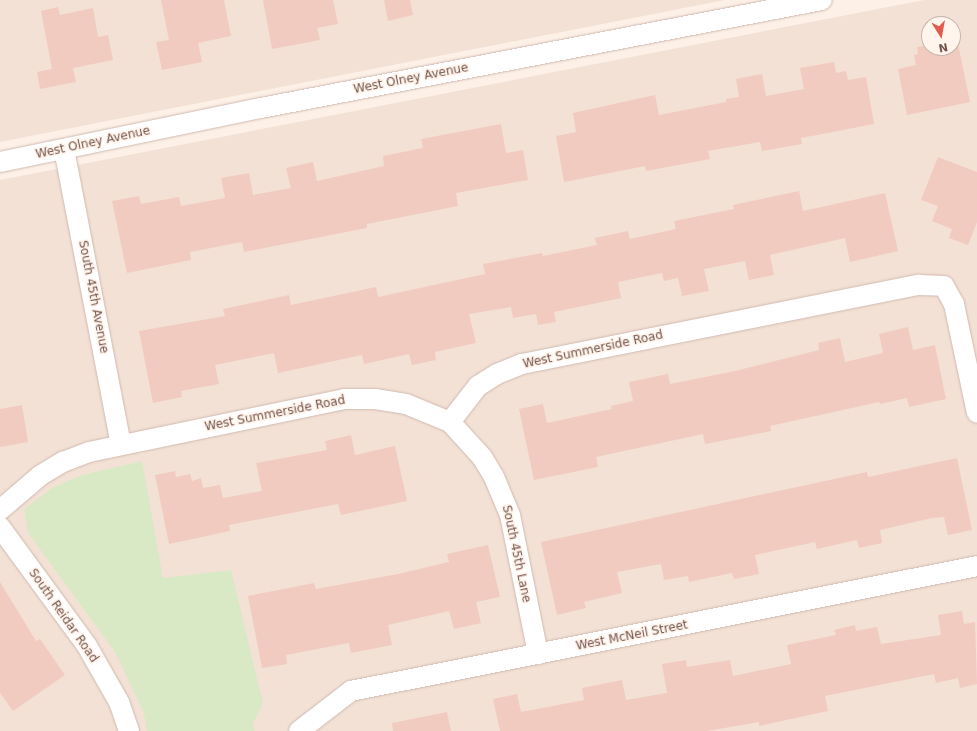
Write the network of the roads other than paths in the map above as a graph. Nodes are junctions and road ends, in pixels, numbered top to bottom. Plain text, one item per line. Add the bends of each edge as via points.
1 (822, 0) edge
2 (64, 149) junction
3 (0, 162) edge
4 (977, 413) edge
5 (450, 422) junction
6 (121, 446) junction
7 (0, 510) edge
8 (0, 527) edge
9 (977, 566) edge
10 (538, 654) junction
11 (129, 731) edge
12 (299, 731) edge

1 - 2 street, West Olney Avenue via 261,108
2 - 3 street, West Olney Avenue
2 - 6 street, South 45th Avenue
4 - 5 street, West Summerside Road via 954,304 944,286 919,285 522,364 497,374 478,386
5 - 6 street, West Summerside Road via 406,404 375,399 344,399
5 - 10 street, South 45th Lane via 482,457 502,492 510,515
6 - 7 street, West Summerside Road via 89,452 63,462 21,490
8 - 11 street, South Reidar Road via 87,646 119,702
9 - 10 street, West McNeil Street
10 - 12 street, West McNeil Street via 351,692

